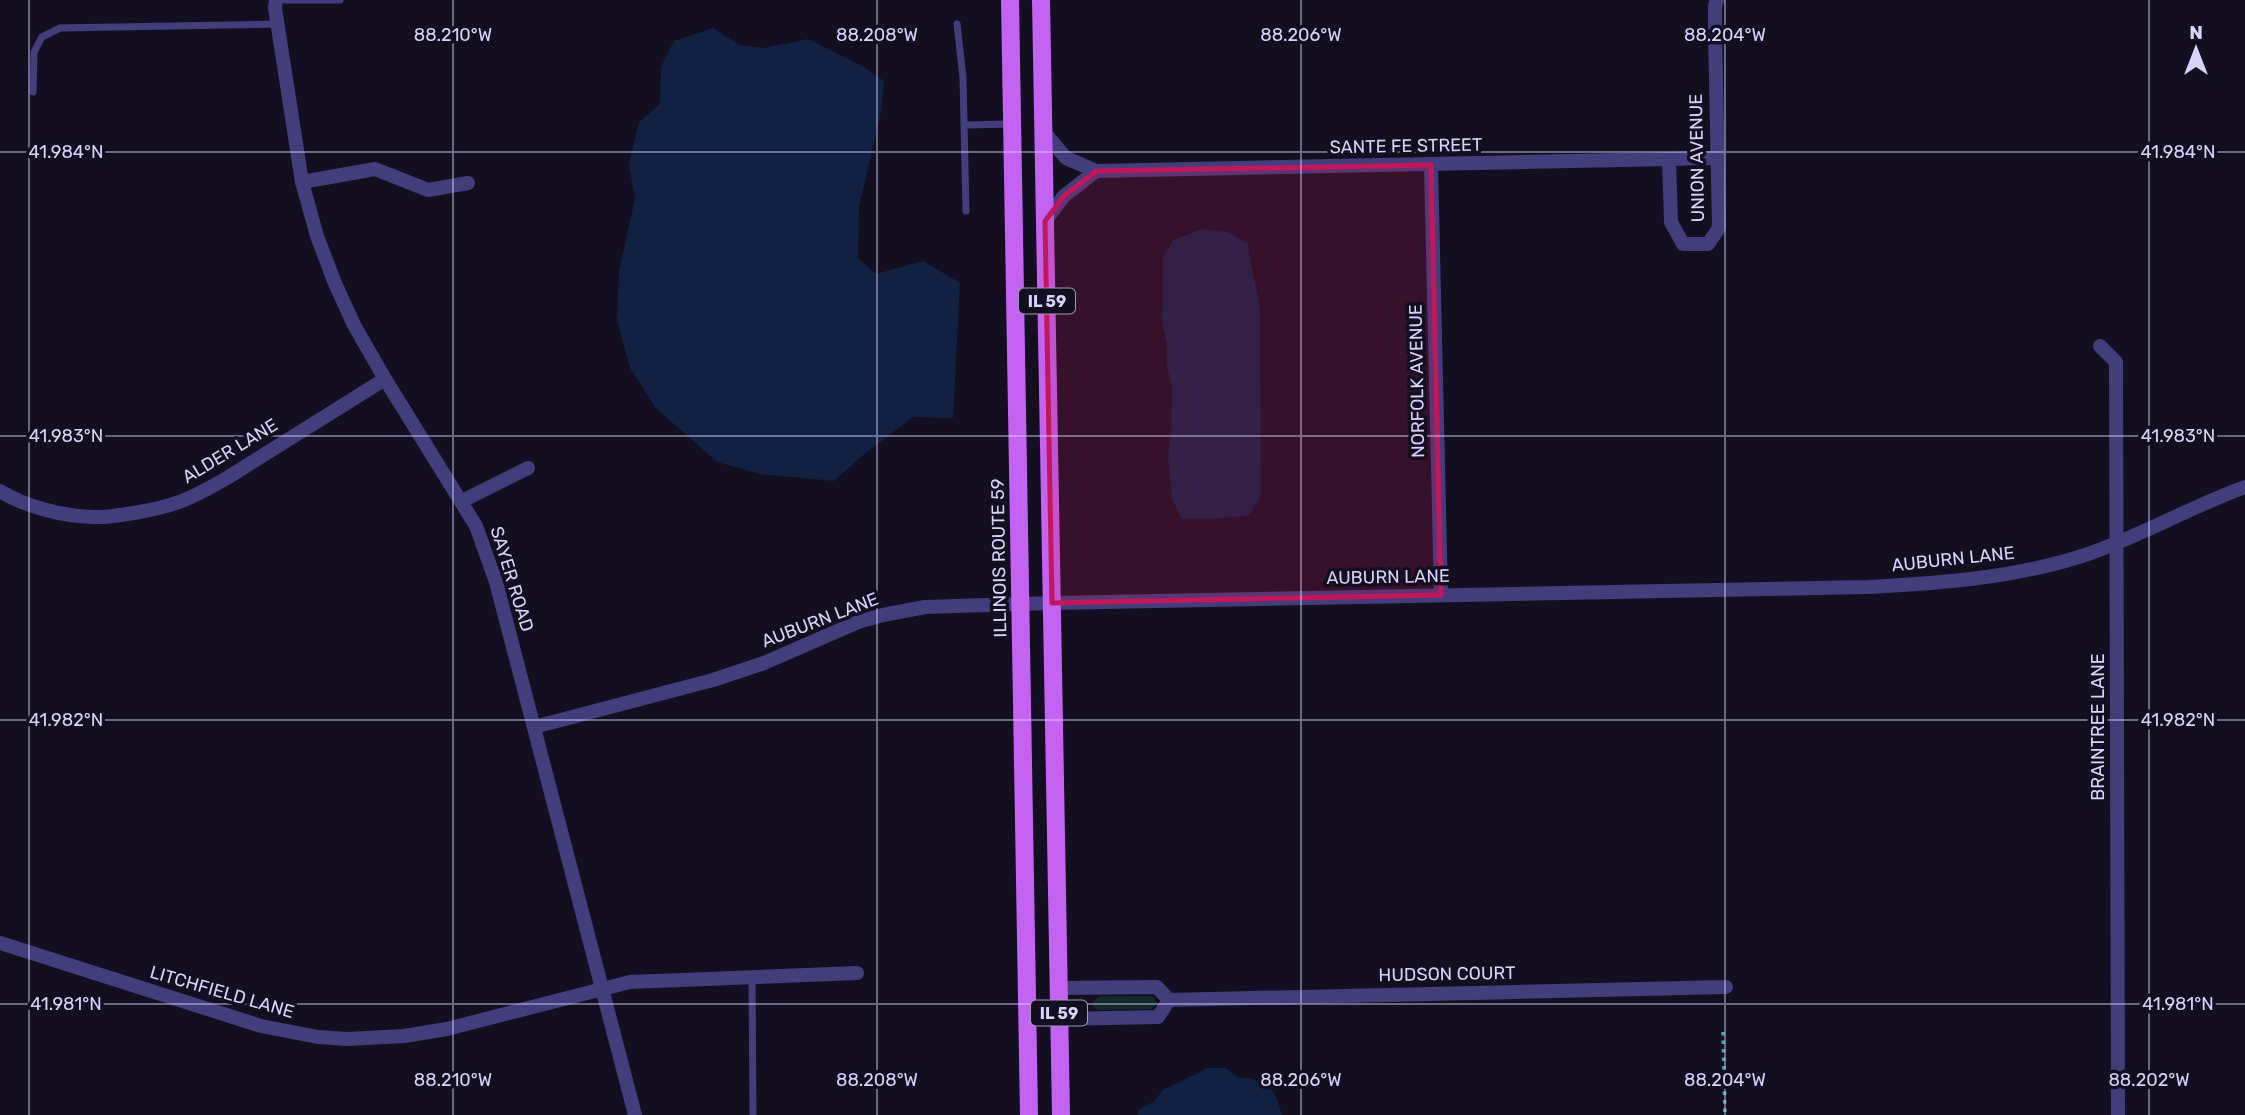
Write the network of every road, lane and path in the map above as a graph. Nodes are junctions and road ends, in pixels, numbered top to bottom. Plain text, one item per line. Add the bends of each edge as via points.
1 (276, 0) edge
2 (285, 0) edge
3 (341, 0) edge
4 (1010, 0) edge
5 (1041, 0) edge
6 (1717, 0) edge
7 (277, 24) junction
8 (957, 24) dead end
9 (33, 92) dead end
10 (1012, 124) junction
11 (965, 125) junction
12 (1044, 132) junction
13 (1717, 158) junction
14 (1669, 160) junction
15 (1431, 165) junction
16 (1096, 171) junction
17 (302, 182) junction
18 (468, 183) dead end
19 (966, 211) dead end
20 (1045, 221) junction
21 (2100, 346) dead end
22 (385, 379) junction
23 (528, 468) dead end
24 (2245, 487) edge
25 (0, 491) edge
26 (462, 501) junction
27 (2117, 543) junction
28 (1441, 595) junction
29 (1052, 603) junction
30 (1020, 604) junction
31 (534, 727) junction
32 (0, 943) edge
33 (857, 973) dead end
34 (752, 977) junction
35 (1726, 987) dead end
36 (602, 988) junction
37 (1059, 988) junction
38 (1169, 1000) junction
39 (1059, 1018) junction
40 (1723, 1032) dead end
41 (635, 1115) edge
42 (753, 1115) edge
43 (1029, 1115) edge
44 (1061, 1115) edge
45 (1725, 1115) edge
46 (2118, 1115) edge

1 - 7 street, SAYER ROAD
2 - 3 lane
4 - 10 main road, ILLINOIS ROUTE 59 / IL 59
5 - 12 main road, IL 59
6 - 13 street, UNION AVENUE
7 - 9 lane via 60,28 42,37 34,52
7 - 17 street, SAYER ROAD
8 - 11 lane
10 - 11 lane
10 - 30 main road, ILLINOIS ROUTE 59 / IL 59
11 - 19 lane
12 - 16 street, SANTE FE STREET via 1066,158
12 - 20 main road, IL 59
13 - 14 street, SANTE FE STREET
13 - 14 street, UNION AVENUE via 1719,228 1708,244 1683,244 1671,222
14 - 15 street, SANTE FE STREET
15 - 16 street, SANTE FE STREET
15 - 28 street, NORFOLK AVENUE
16 - 20 street via 1064,196
17 - 18 street via 375,169 428,190
17 - 22 street, SAYER ROAD via 334,281
20 - 29 main road, IL 59
21 - 27 street, BRAINTREE LANE via 2116,362
22 - 25 street, ALDER LANE via 204,492 176,503 94,517 40,509
22 - 26 street, SAYER ROAD
23 - 26 street
24 - 27 street, AUBURN LANE
26 - 31 street, SAYER ROAD via 496,582
27 - 28 street, AUBURN LANE via 2016,572 1919,584
27 - 46 street, BRAINTREE LANE
28 - 29 street, AUBURN LANE
29 - 30 street, AUBURN LANE
29 - 37 main road, IL 59
30 - 31 street, AUBURN LANE via 925,607 883,615 713,680
30 - 43 main road, ILLINOIS ROUTE 59 / IL 59
31 - 36 street, SAYER ROAD
32 - 36 street, LITCHFIELD LANE via 261,1027 318,1037 357,1039 447,1029
33 - 34 street, LITCHFIELD LANE
34 - 36 street, LITCHFIELD LANE via 630,982
34 - 42 lane
35 - 38 street, HUDSON COURT
36 - 41 street, SAYER ROAD
37 - 38 street, HUDSON COURT via 1157,987
37 - 39 main road, IL 59
38 - 39 street via 1158,1017
39 - 44 main road, IL 59
40 - 45 path

